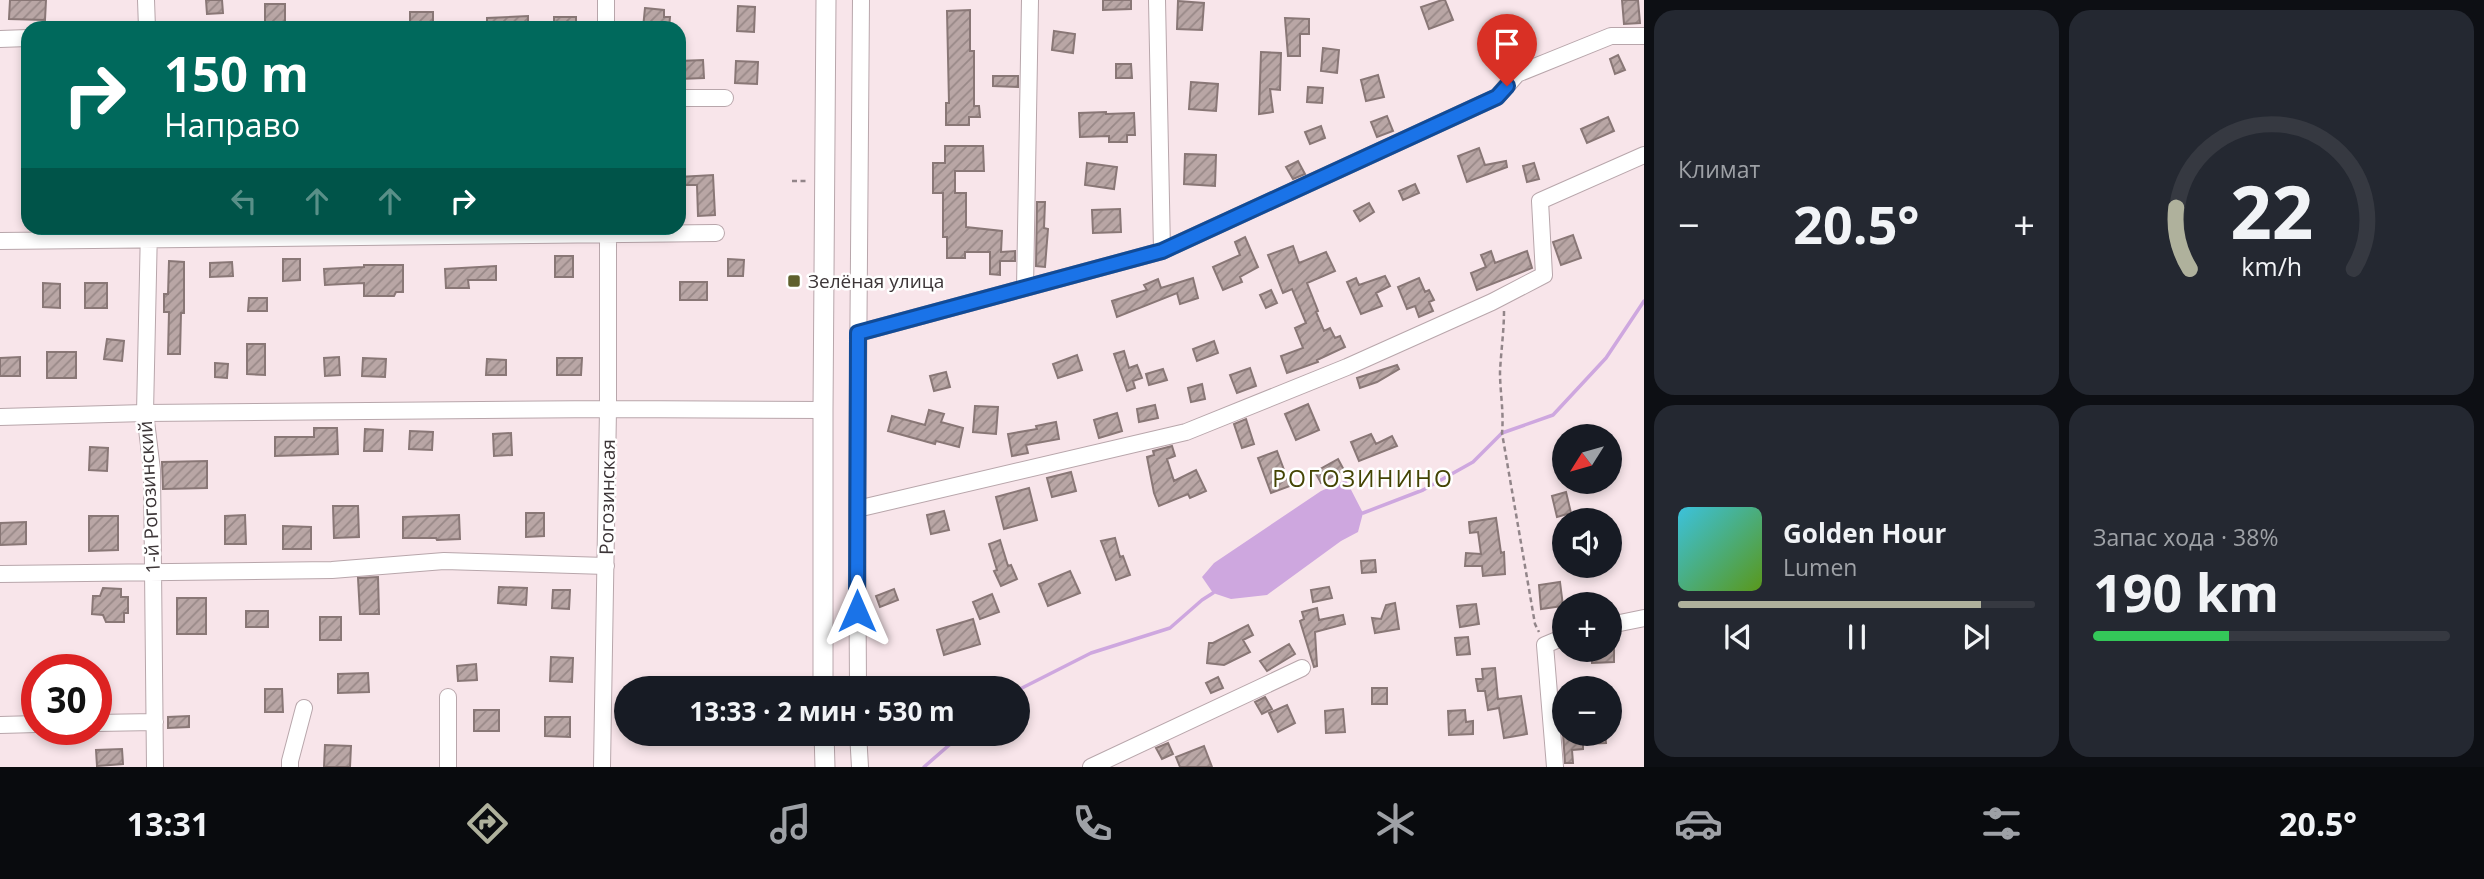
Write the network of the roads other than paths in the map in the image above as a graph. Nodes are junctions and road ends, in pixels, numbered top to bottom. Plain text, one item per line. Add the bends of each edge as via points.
1 (146, 0) edge
2 (606, 0) edge
3 (826, 0) edge
4 (861, 0) edge
5 (1030, 0) edge
6 (1157, 0) edge
7 (147, 21) edge
8 (606, 21) edge
9 (1644, 36) edge
10 (0, 38) edge
11 (21, 38) edge
12 (686, 98) edge
13 (725, 98) dead end
14 (1644, 155) edge
15 (686, 232) edge
16 (716, 233) dead end
17 (128, 235) edge
18 (149, 235) edge
19 (608, 235) edge
20 (0, 241) edge
21 (1162, 251) junction
22 (1025, 289) junction
23 (858, 333) junction
24 (608, 409) junction
25 (822, 410) junction
26 (145, 413) junction
27 (0, 417) edge
28 (857, 509) junction
29 (606, 566) junction
30 (153, 572) junction
31 (0, 574) edge
32 (1644, 618) edge
33 (1622, 623) edge
34 (1552, 642) edge
35 (1302, 668) dead end
36 (823, 676) edge
37 (858, 676) edge
38 (448, 696) dead end
39 (304, 708) dead end
40 (155, 722) junction
41 (112, 723) edge
42 (21, 724) edge
43 (0, 725) edge
44 (824, 746) edge
45 (859, 746) edge
46 (156, 767) edge
47 (290, 767) edge
48 (449, 767) edge
49 (602, 767) edge
50 (825, 767) edge
51 (860, 767) edge
52 (1091, 767) edge
53 (1555, 767) edge

1 - 7 street
2 - 8 street
3 - 25 main road
4 - 23 street
5 - 22 street
6 - 21 street
9 - 21 street via 1611,36 1517,74 1497,97
10 - 11 street
12 - 13 street
14 - 28 street via 1540,201 1544,275 1348,367 1186,432
15 - 16 street
17 - 20 street
18 - 26 street, 1-й Рогозинский
19 - 24 street, Рогозинская
21 - 22 street
22 - 23 street
23 - 28 street
24 - 25 street
24 - 26 street
24 - 29 street, Рогозинская
25 - 36 main road
26 - 27 street
26 - 30 street, 1-й Рогозинский via 152,470
28 - 37 street
29 - 30 street via 444,561 332,570
29 - 49 street, Рогозинская
30 - 31 street
30 - 40 street, 1-й Рогозинский
32 - 33 street
34 - 53 street via 1545,645
35 - 52 street
38 - 48 street
39 - 47 street
40 - 41 street
40 - 46 street, 1-й Рогозинский
42 - 43 street
44 - 50 main road
45 - 51 street

